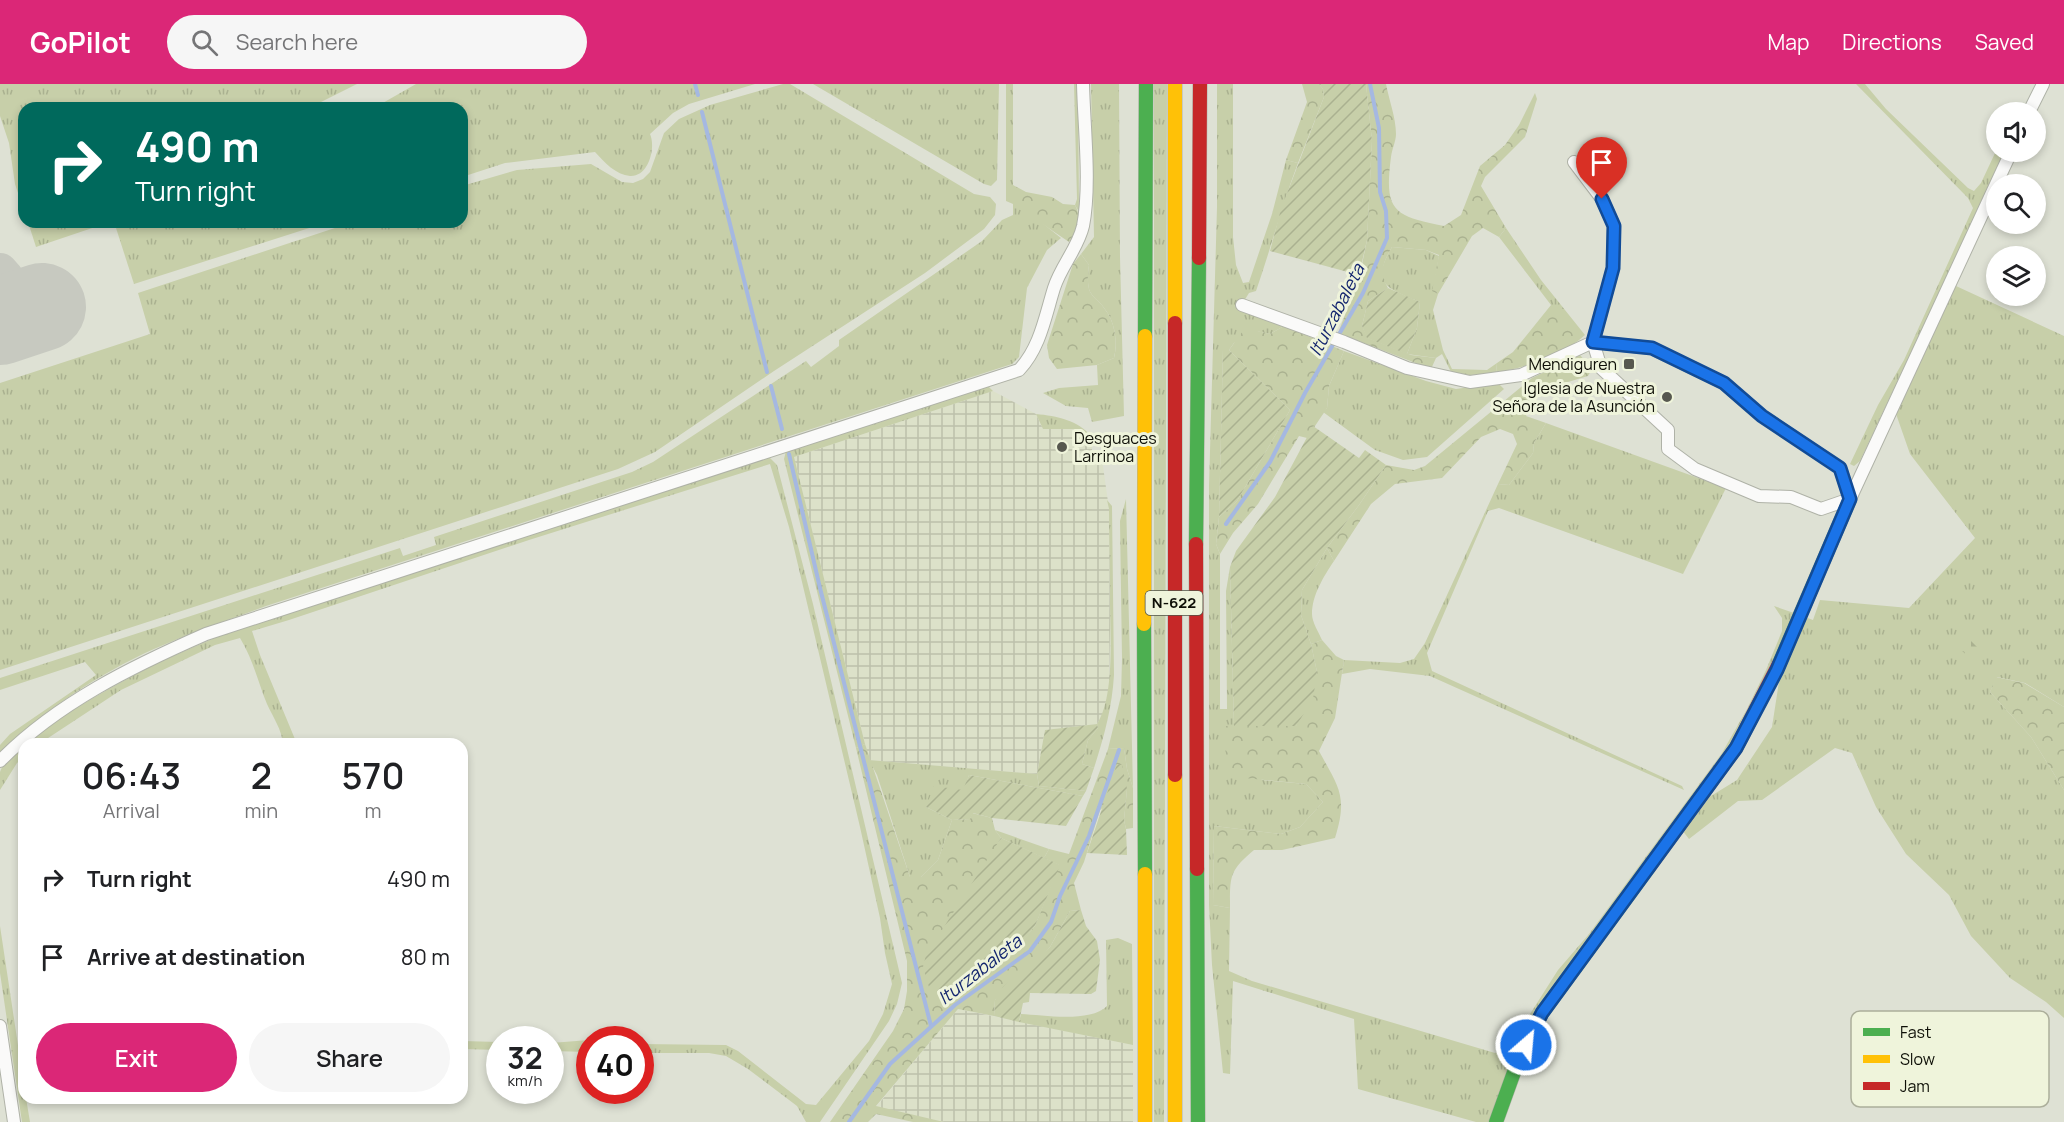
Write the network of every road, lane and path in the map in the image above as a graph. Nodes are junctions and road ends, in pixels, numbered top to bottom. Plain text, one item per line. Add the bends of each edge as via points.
1 (1083, 84) edge
2 (1146, 84) edge
3 (1174, 84) edge
4 (1200, 84) edge
5 (2043, 84) edge
6 (2034, 102) edge
7 (1574, 162) dead end
8 (2006, 162) edge
9 (1242, 305) dead end
10 (1593, 342) junction
11 (1850, 499) junction
12 (22, 738) edge
13 (18, 742) edge
14 (0, 760) edge
15 (0, 1026) edge
16 (14, 1122) edge
17 (1145, 1122) edge
18 (1175, 1122) edge
19 (1198, 1122) edge
20 (1496, 1122) edge

1 - 12 street via 1086,201 1082,227 1058,276 1037,345 1019,370 206,633 96,689
2 - 17 main road, N-622
3 - 18 main road, N-622
4 - 19 main road via 1196,558
5 - 6 street
7 - 10 street via 1602,199 1614,226 1613,268
8 - 11 street
9 - 10 street via 1407,368 1470,382 1521,375
10 - 11 street via 1652,348 1724,383 1762,416 1840,468
10 - 11 street via 1601,368 1668,430 1668,448 1695,469 1759,496 1791,497 1821,509
11 - 20 main road via 1777,670 1736,748 1542,1013 1518,1061
13 - 14 street
15 - 16 street

